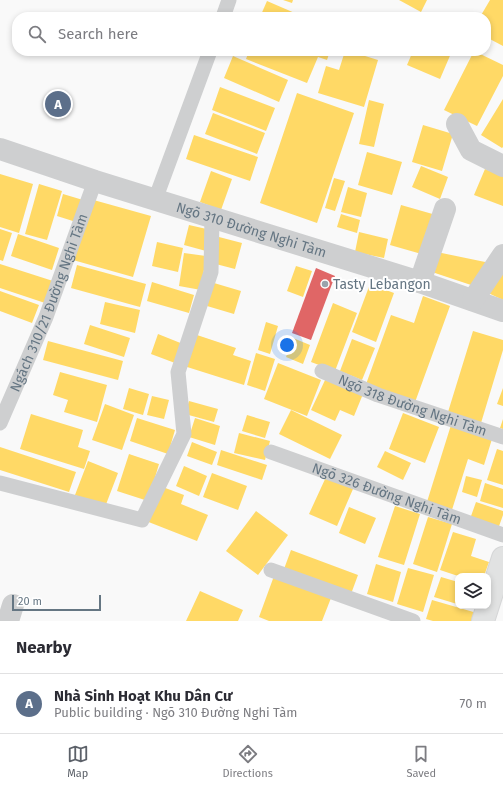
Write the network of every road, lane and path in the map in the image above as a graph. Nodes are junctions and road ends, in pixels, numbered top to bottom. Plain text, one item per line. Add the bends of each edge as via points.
1 (230, 0) edge
2 (225, 12) edge
3 (208, 56) edge
4 (456, 124) dead end
5 (0, 149) edge
6 (503, 166) edge
7 (95, 181) junction
8 (155, 200) junction
9 (445, 209) dead end
10 (212, 218) junction
11 (503, 255) edge
12 (420, 282) junction
13 (473, 300) junction
14 (503, 311) edge
15 (322, 371) dead end
16 (0, 423) edge
17 (503, 437) edge
18 (271, 452) dead end
19 (0, 483) edge
20 (503, 535) edge
21 (503, 558) edge
22 (271, 570) dead end
23 (413, 621) edge
24 (484, 621) edge

1 - 2 lane
3 - 8 lane
4 - 6 street via 471,150
5 - 7 street, Ngõ 310 Đường Nghi Tàm
7 - 8 street, Ngõ 310 Đường Nghi Tàm
7 - 16 lane, Ngách 310/21 Đường Nghi Tàm via 46,317
8 - 10 street, Ngõ 310 Đường Nghi Tàm
9 - 12 street
10 - 12 street, Ngõ 310 Đường Nghi Tàm
10 - 19 lane via 211,272 178,372 184,434 142,520
11 - 13 street
12 - 13 street, Ngõ 310 Đường Nghi Tàm
13 - 14 street, Ngõ 310 Đường Nghi Tàm
15 - 17 lane, Ngõ 318 Đường Nghi Tàm via 378,395
18 - 20 lane, Ngõ 326 Đường Nghi Tàm
21 - 24 street
22 - 23 lane

